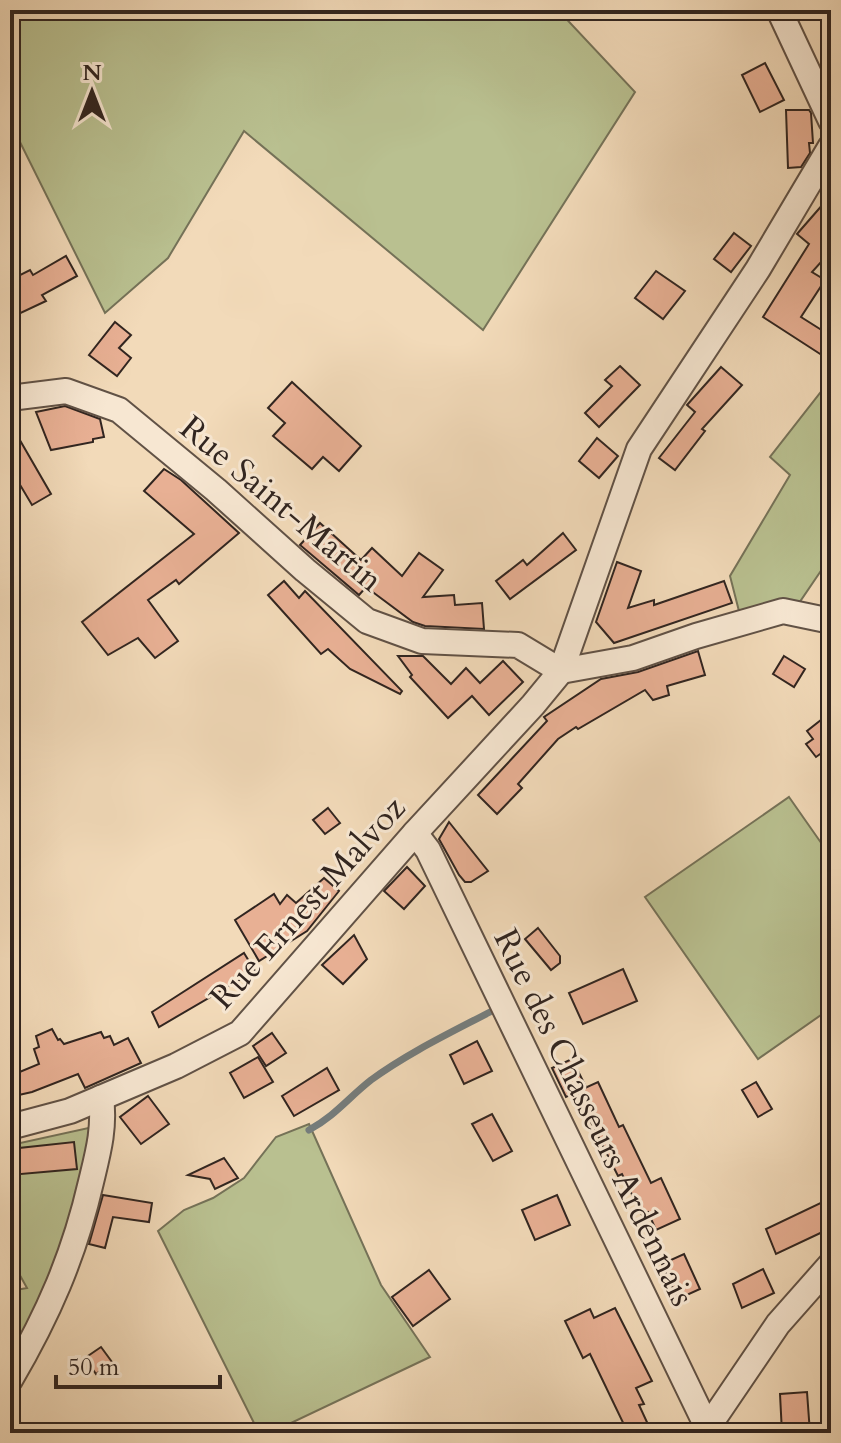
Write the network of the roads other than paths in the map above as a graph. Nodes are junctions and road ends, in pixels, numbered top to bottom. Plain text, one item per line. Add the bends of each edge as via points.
1 (779, 10) edge
2 (831, 121) edge
3 (831, 146) edge
4 (10, 398) edge
5 (831, 621) edge
6 (561, 671) junction
7 (415, 833) junction
8 (101, 1098) junction
9 (10, 1127) edge
10 (831, 1264) edge
11 (10, 1380) edge
12 (707, 1431) edge

1 - 2 street
3 - 6 street via 758,269 639,449
4 - 6 street, Rue Saint-Martin via 66,391 119,410 367,621 422,641 518,645
5 - 6 street via 783,611 633,658
6 - 7 street, Rue Ernest Malvoz
7 - 8 street, Rue Ernest Malvoz via 240,1033
7 - 12 street, Rue des Chasseurs Ardennais via 428,850
8 - 9 street, Rue Ernest Malvoz
8 - 11 street via 101,1144 77,1239 44,1322
10 - 12 street via 778,1324

